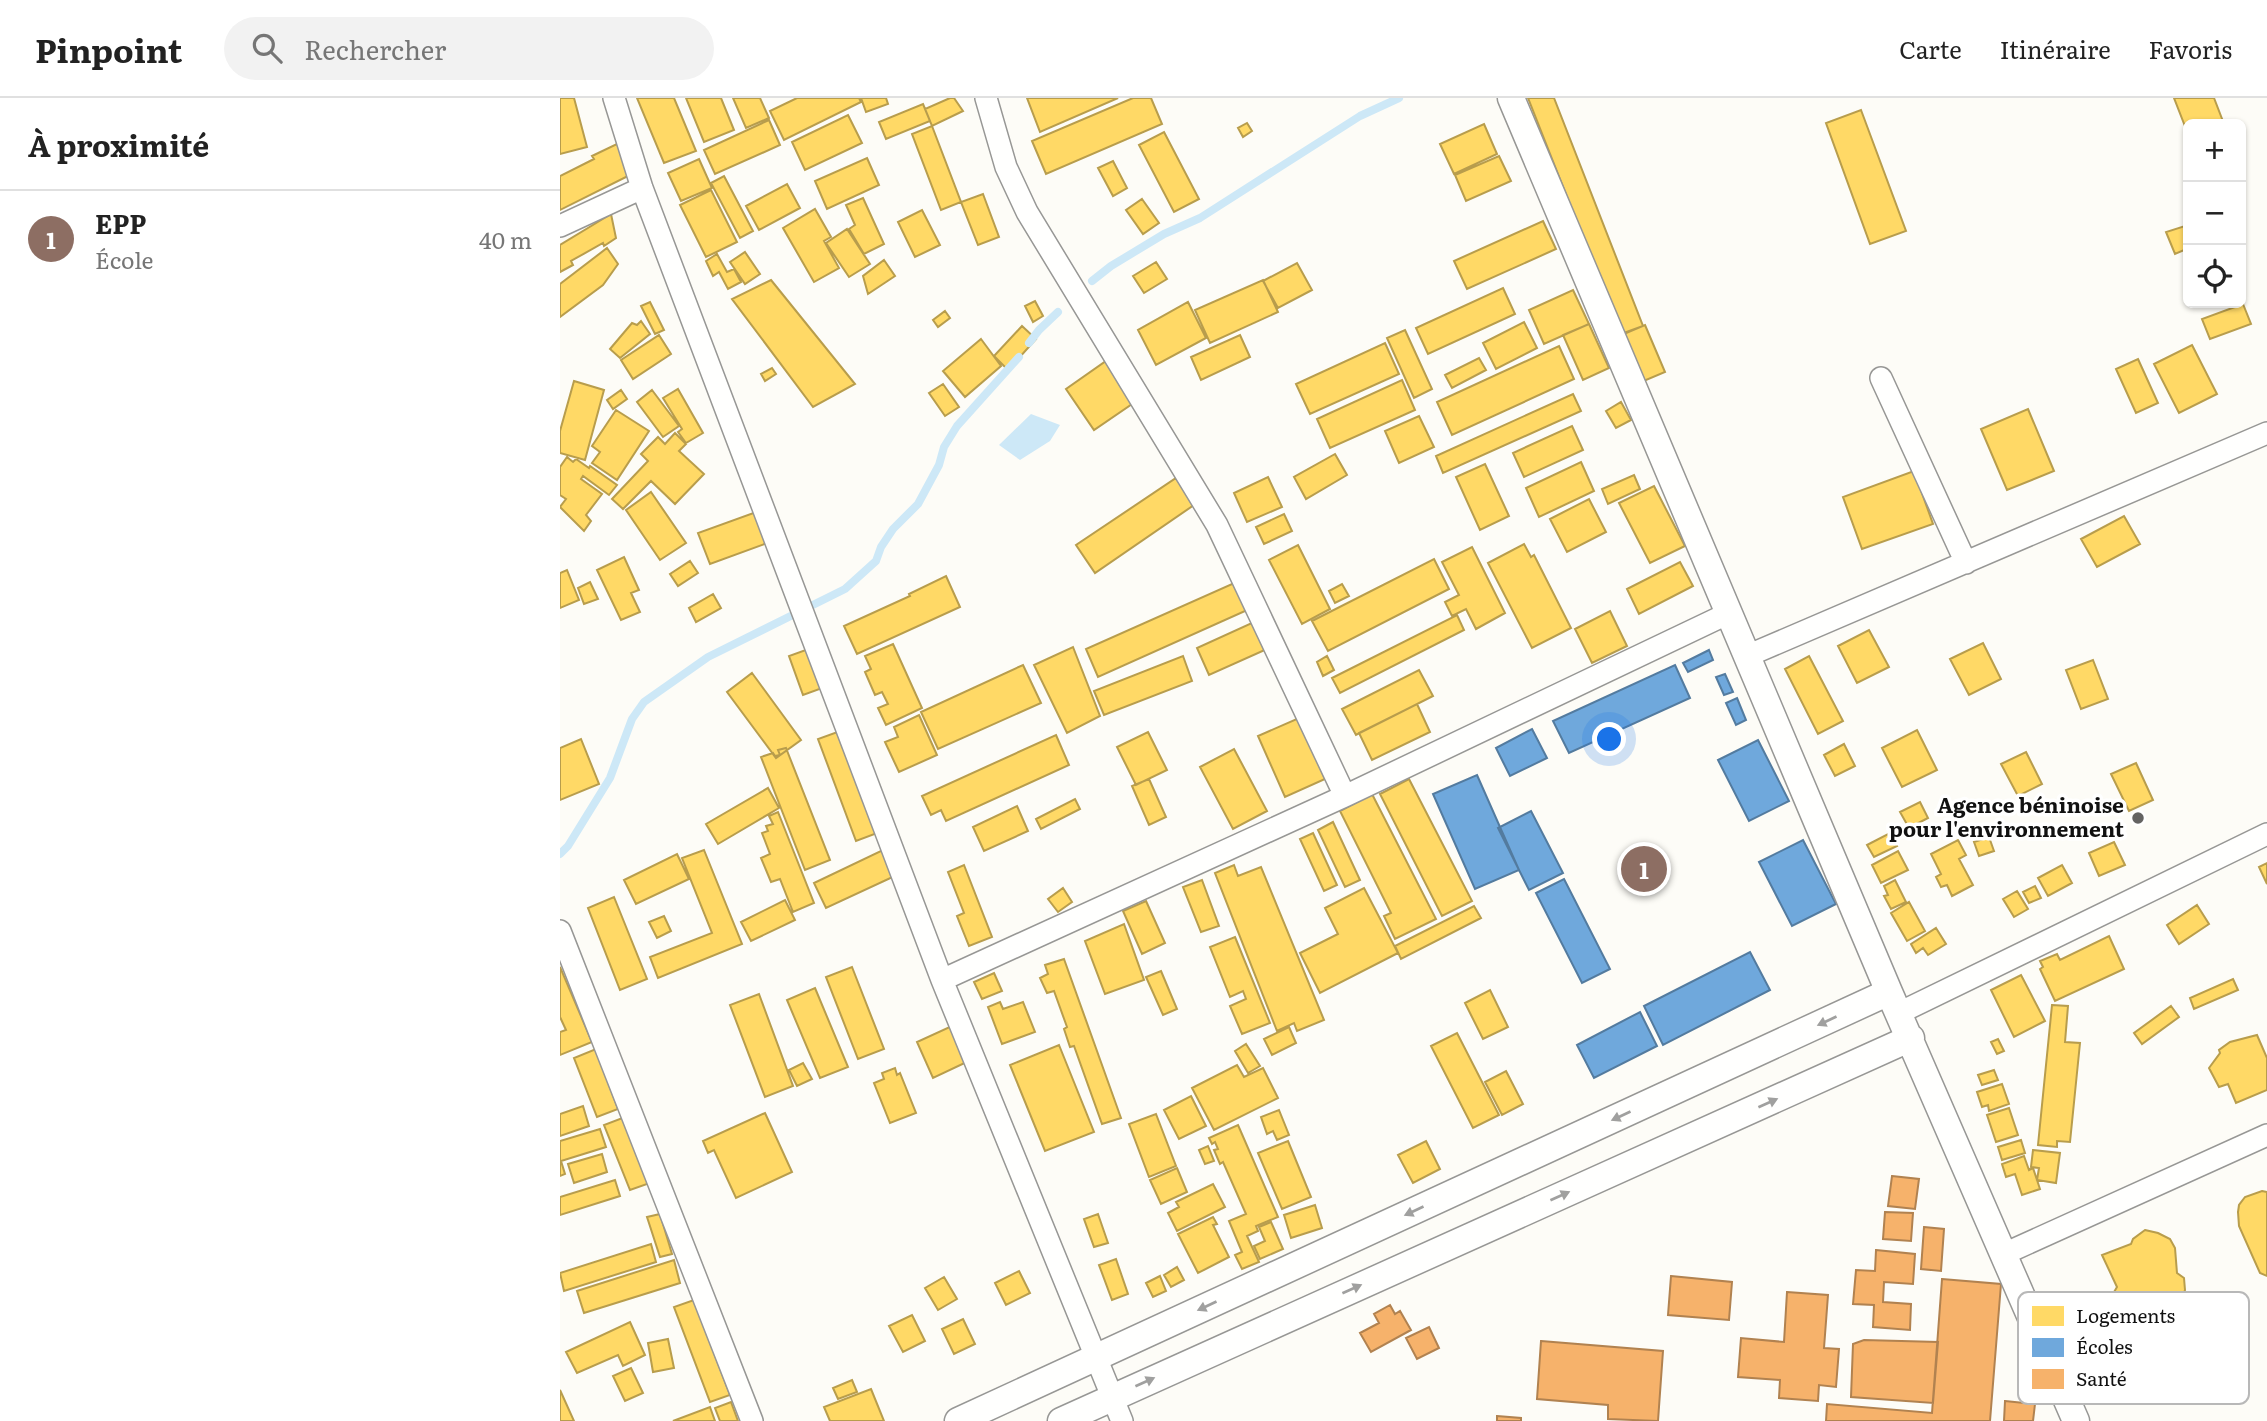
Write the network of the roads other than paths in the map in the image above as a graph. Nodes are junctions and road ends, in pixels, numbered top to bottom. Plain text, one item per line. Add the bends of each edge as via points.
1 (614, 98) edge
2 (986, 98) edge
3 (1511, 98) edge
4 (642, 188) junction
5 (560, 226) edge
6 (1881, 378) dead end
7 (2267, 433) edge
8 (1966, 563) junction
9 (1729, 613) junction
10 (1747, 656) junction
11 (1345, 796) junction
12 (2267, 834) edge
13 (560, 933) edge
14 (942, 981) junction
15 (1894, 1003) junction
16 (1911, 1038) junction
17 (2267, 1135) edge
18 (2004, 1254) junction
19 (2020, 1292) edge
20 (1097, 1357) junction
21 (1113, 1396) junction
22 (2069, 1404) edge
23 (752, 1421) edge
24 (958, 1421) edge
25 (1061, 1421) edge
26 (1122, 1421) edge
27 (2076, 1421) edge

1 - 4 street
2 - 11 street via 1006,167 1027,212 1217,525
3 - 9 street
4 - 5 street
4 - 14 street
6 - 8 street
7 - 8 street
8 - 10 street
9 - 10 street
9 - 11 street
10 - 15 street
11 - 14 street
12 - 15 street
13 - 23 street
14 - 20 street
15 - 16 street
15 -> 20 street
16 - 18 street
21 -> 16 street
17 - 18 street
18 - 19 street
20 - 21 street
20 - 24 street
21 - 25 street
21 - 26 street
22 - 27 street

